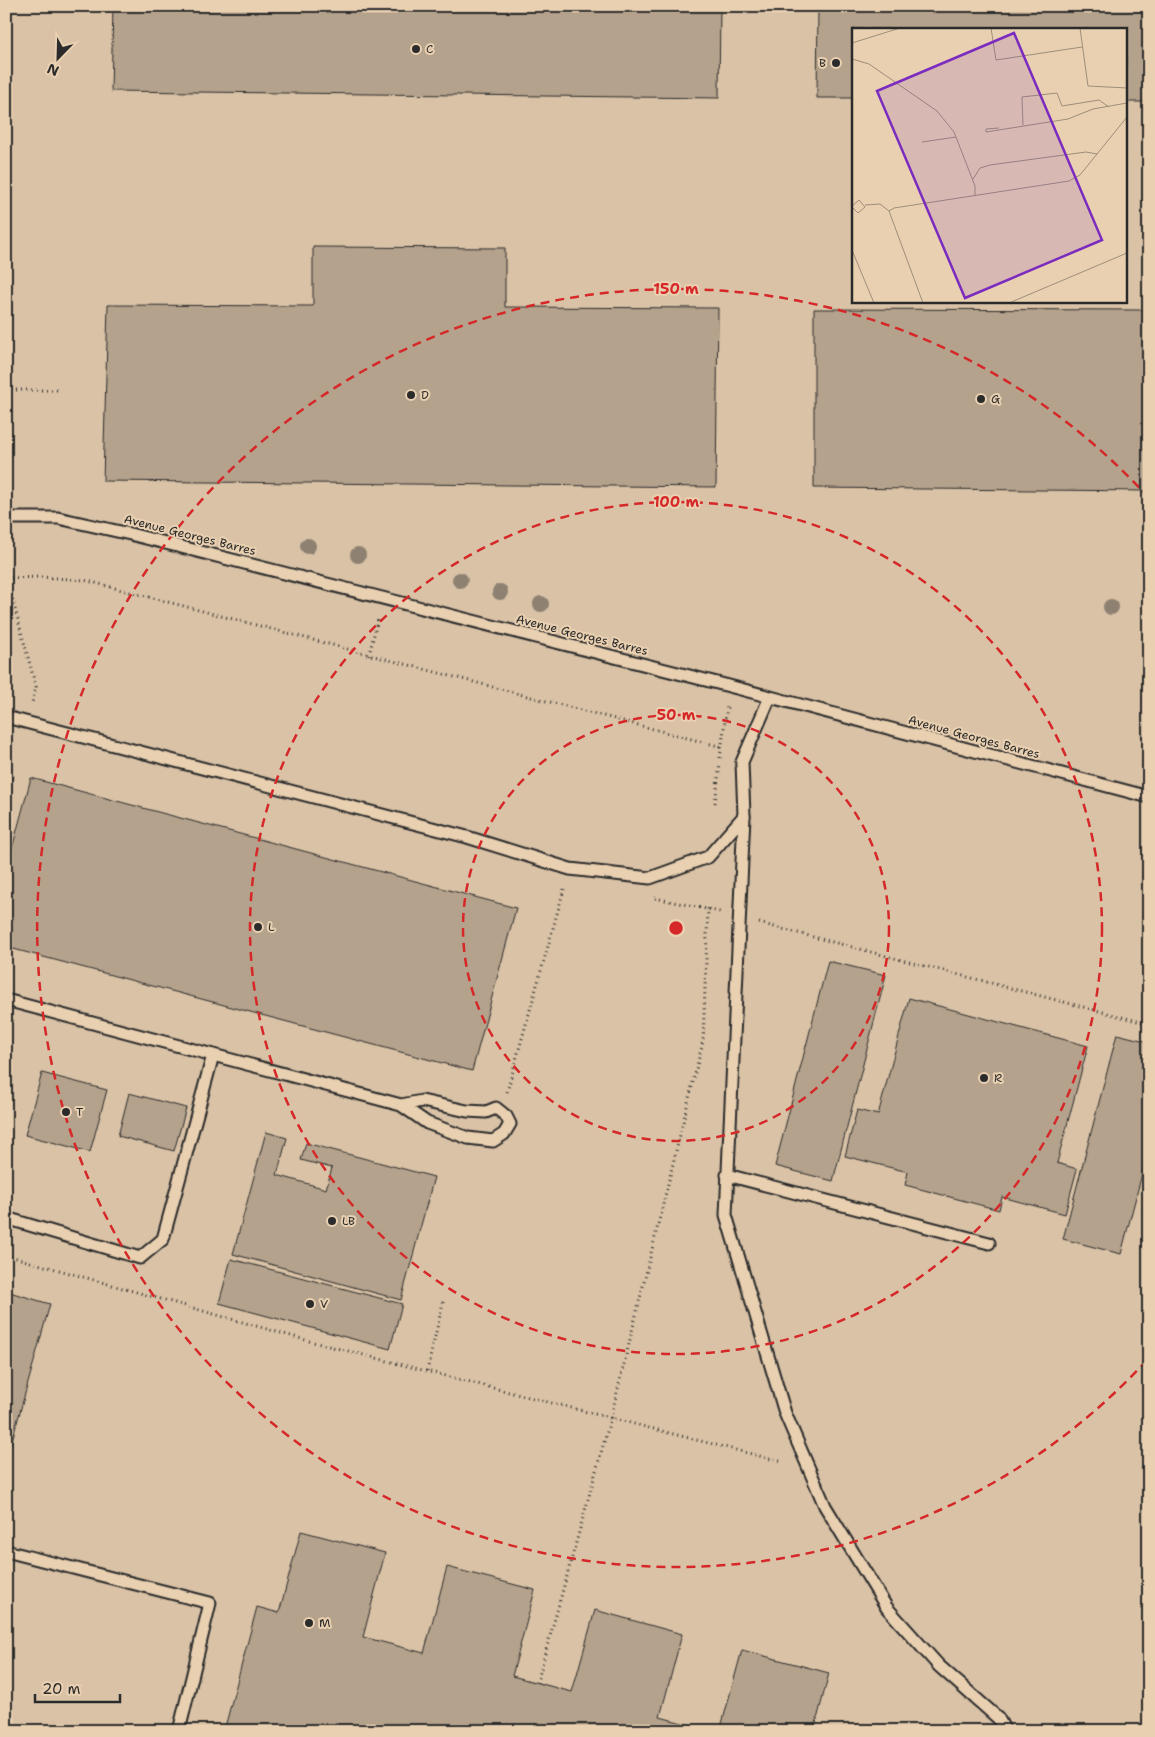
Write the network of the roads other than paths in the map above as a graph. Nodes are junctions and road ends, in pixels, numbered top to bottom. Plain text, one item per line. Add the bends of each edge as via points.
1 (6, 518) edge
2 (770, 697) junction
3 (6, 717) edge
4 (1149, 797) edge
5 (744, 816) junction
6 (6, 1000) edge
7 (213, 1055) junction
8 (401, 1105) junction
9 (728, 1175) junction
10 (6, 1218) edge
11 (989, 1243) dead end
12 (6, 1551) edge
13 (179, 1731) edge
14 (1005, 1731) edge

1 - 2 lane, Avenue Georges Barres via 58,518 130,534
2 - 4 lane, Avenue Georges Barres
2 - 5 lane via 742,762
3 - 5 lane via 468,837 570,869 650,878 708,857
5 - 9 lane
6 - 7 lane
7 - 8 lane
7 - 10 lane via 163,1239 140,1258
8 - 8 lane via 427,1123 468,1138 493,1141 504,1134 510,1124 496,1108 486,1112 467,1111 422,1101
9 - 11 lane
9 - 14 lane via 726,1214 785,1413 825,1506 887,1608 939,1666 998,1718
12 - 13 lane via 210,1604

